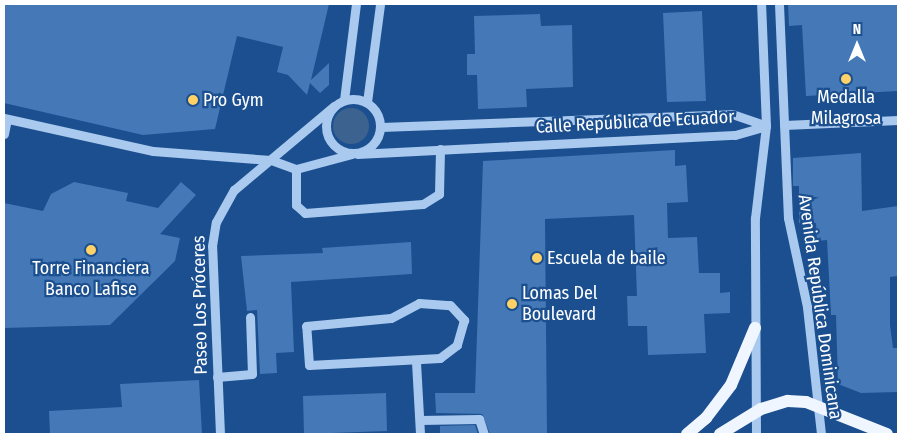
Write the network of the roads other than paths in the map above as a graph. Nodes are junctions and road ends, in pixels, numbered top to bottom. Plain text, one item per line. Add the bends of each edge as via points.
1 (356, 4) edge
2 (380, 4) edge
3 (761, 4) edge
4 (779, 4) edge
5 (344, 100) junction
6 (367, 102) junction
7 (334, 106) junction
8 (5, 118) edge
9 (898, 120) edge
10 (784, 125) junction
11 (766, 126) junction
12 (380, 127) junction
13 (4, 134) edge
14 (440, 149) junction
15 (355, 154) junction
16 (271, 160) junction
17 (296, 169) junction
18 (250, 317) dead end
19 (755, 328) junction
20 (416, 362) junction
21 (217, 377) junction
22 (820, 408) junction
23 (755, 412) junction
24 (420, 420) junction
25 (220, 434) edge
26 (420, 434) edge
27 (484, 434) edge
28 (687, 434) edge
29 (720, 434) edge
30 (756, 434) edge
31 (821, 434) edge
32 (886, 434) edge

1 - 5 street
2 - 6 street
3 - 11 street
4 - 10 street, Avenida República Dominicana
5 - 6 street
5 - 7 street
6 - 12 street via 377,113
7 - 15 street via 328,114 326,132 335,148
7 - 16 street, Paseo Los Próceres
8 - 13 street
8 - 16 street via 153,151
9 - 10 street
10 - 22 street, Avenida República Dominicana via 788,218 807,307
11 - 12 street, Calle República de Ecuador via 732,114
11 - 14 street, Calle República de Ecuador via 734,135
11 - 19 street via 755,218
12 - 15 street via 371,147
14 - 15 street, Calle República de Ecuador
14 - 17 street via 439,194 423,204 305,213 296,206
15 - 17 street, Calle República de Ecuador
16 - 17 street
16 - 21 street, Paseo Los Próceres via 226,199 216,222 212,246
18 - 21 street via 252,374
19 - 23 street
19 - 28 main road via 731,385 706,418
20 - 20 street via 314,368 306,359 306,326 391,318 419,303 439,303 458,311 464,325 457,345 440,358
20 - 24 street
21 - 25 street, Paseo Los Próceres
22 - 23 main road via 788,401
22 - 31 street, Avenida República Dominicana
22 - 32 main road
23 - 29 main road
23 - 30 street
24 - 26 street
24 - 27 street via 479,419

